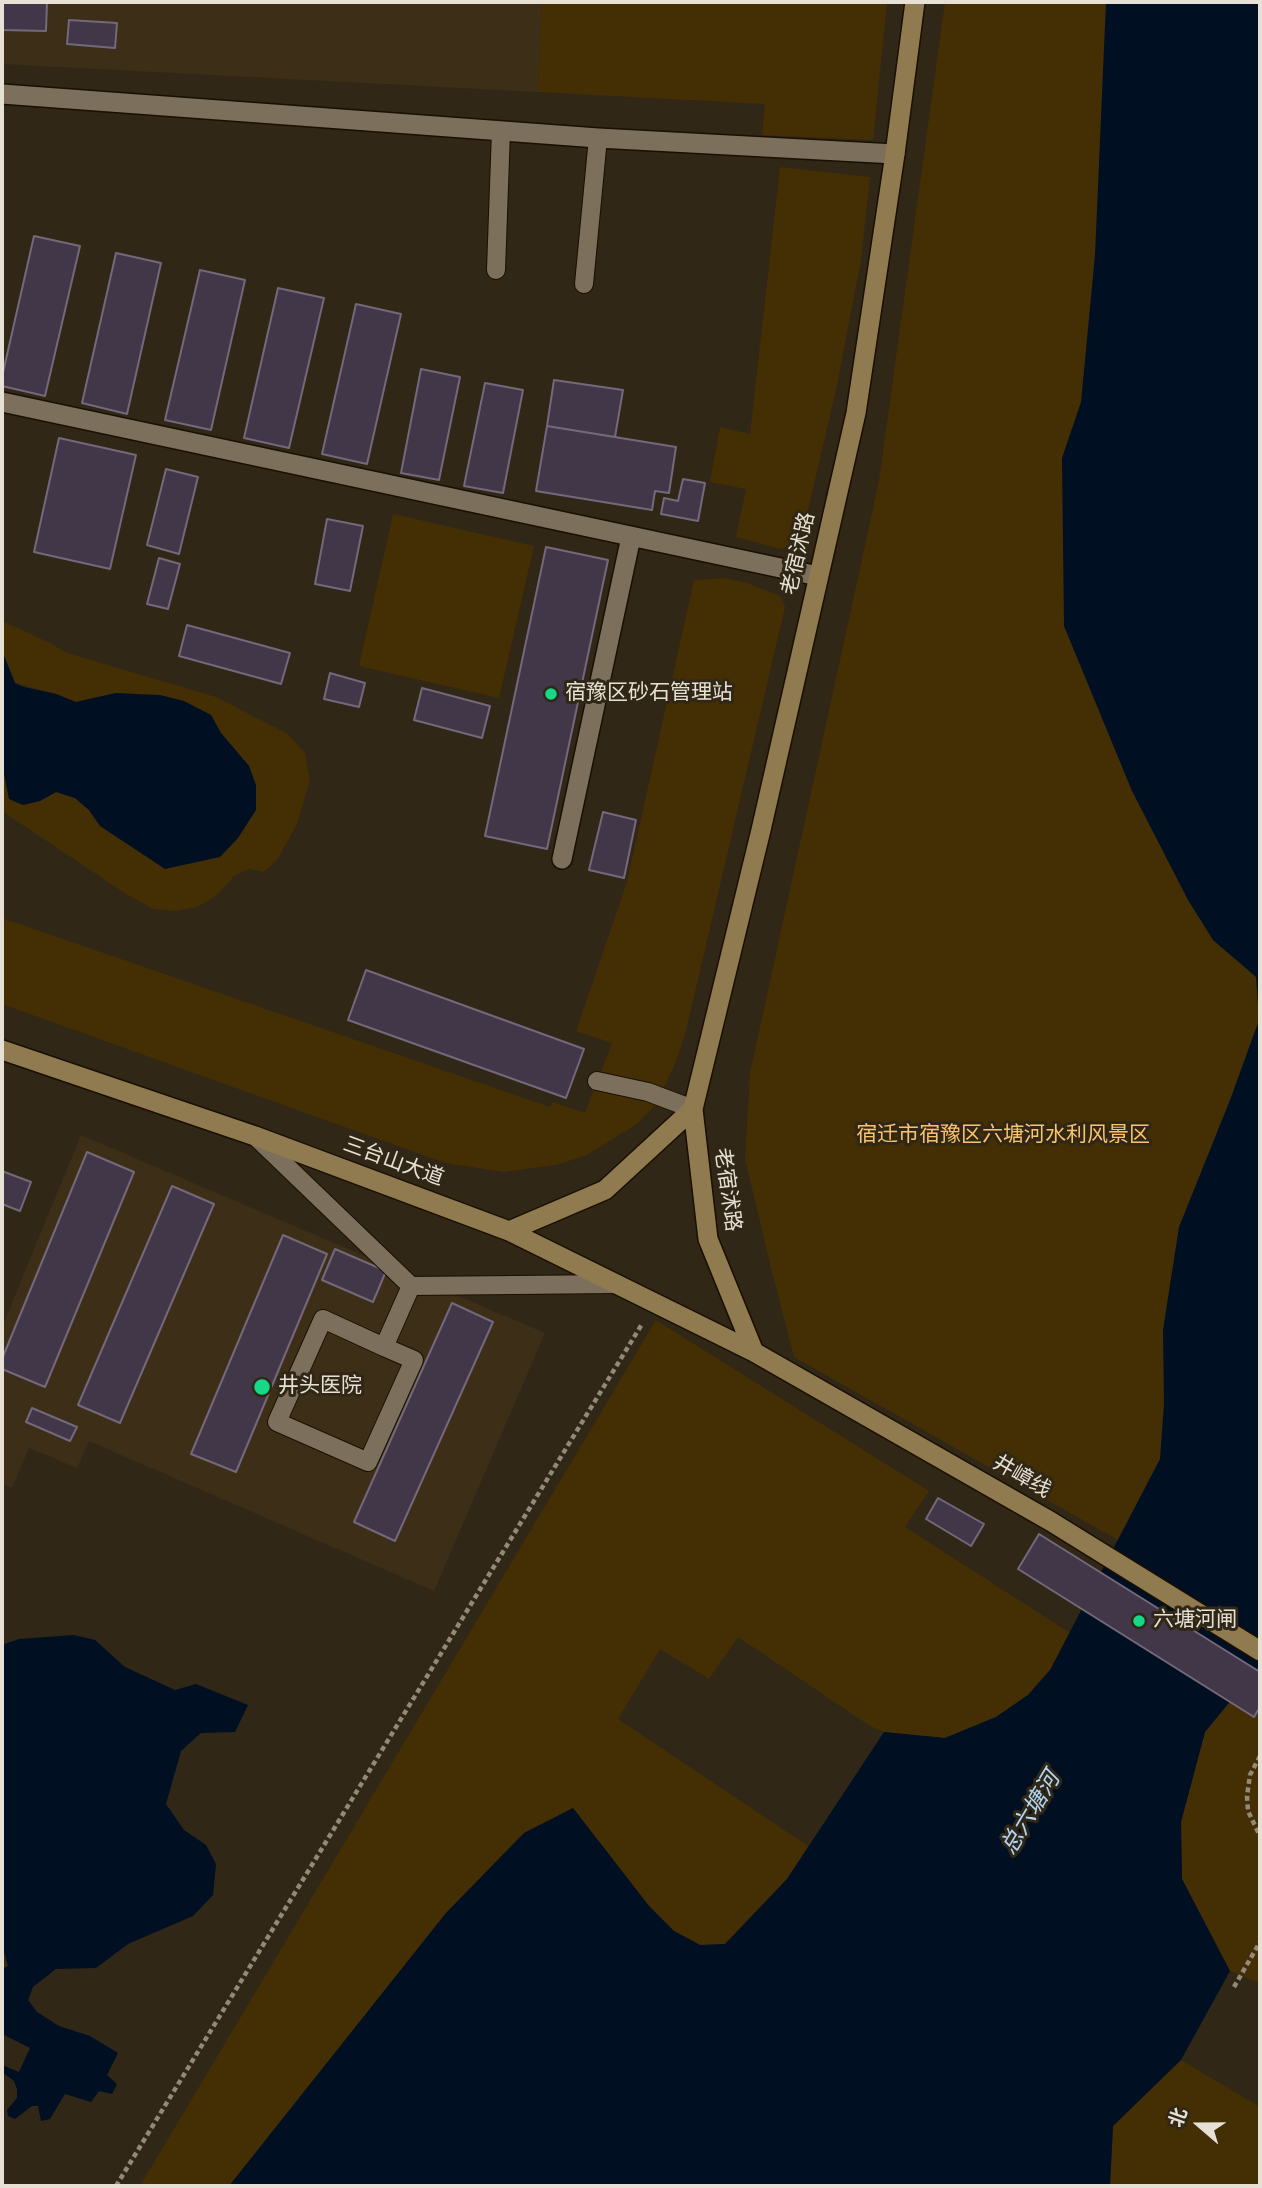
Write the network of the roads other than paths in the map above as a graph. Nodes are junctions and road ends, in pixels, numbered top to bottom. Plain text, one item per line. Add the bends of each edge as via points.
1 (915, 2) edge
2 (2, 94) edge
3 (500, 131) junction
4 (598, 138) junction
5 (895, 154) junction
6 (496, 270) dead end
7 (584, 284) dead end
8 (2, 402) edge
9 (631, 537) junction
10 (818, 576) junction
11 (562, 859) dead end
12 (2, 1050) edge
13 (597, 1081) dead end
14 (693, 1109) junction
15 (255, 1136) junction
16 (509, 1231) junction
17 (617, 1284) junction
18 (411, 1286) junction
19 (384, 1347) junction
20 (754, 1352) junction
21 (1260, 1651) edge

1 - 5 main road, 老宿沭路
2 - 3 street
3 - 4 street
3 - 6 lane
4 - 5 street
4 - 7 lane
5 - 10 main road, 老宿沭路 via 856,413
8 - 9 street
9 - 10 street
9 - 11 street
10 - 14 main road, 老宿沭路
12 - 15 main road, 三台山大道
13 - 14 lane
14 - 16 main road via 604,1190
14 - 20 main road, 老宿沭路 via 708,1239
15 - 16 main road, 三台山大道
15 - 18 lane
16 - 17 main road, 三台山大道
17 - 18 lane
17 - 20 main road, 三台山大道
18 - 19 lane
19 - 19 lane via 323,1319 278,1422 368,1462 414,1360
20 - 21 main road, 井嶂线 via 1050,1521

